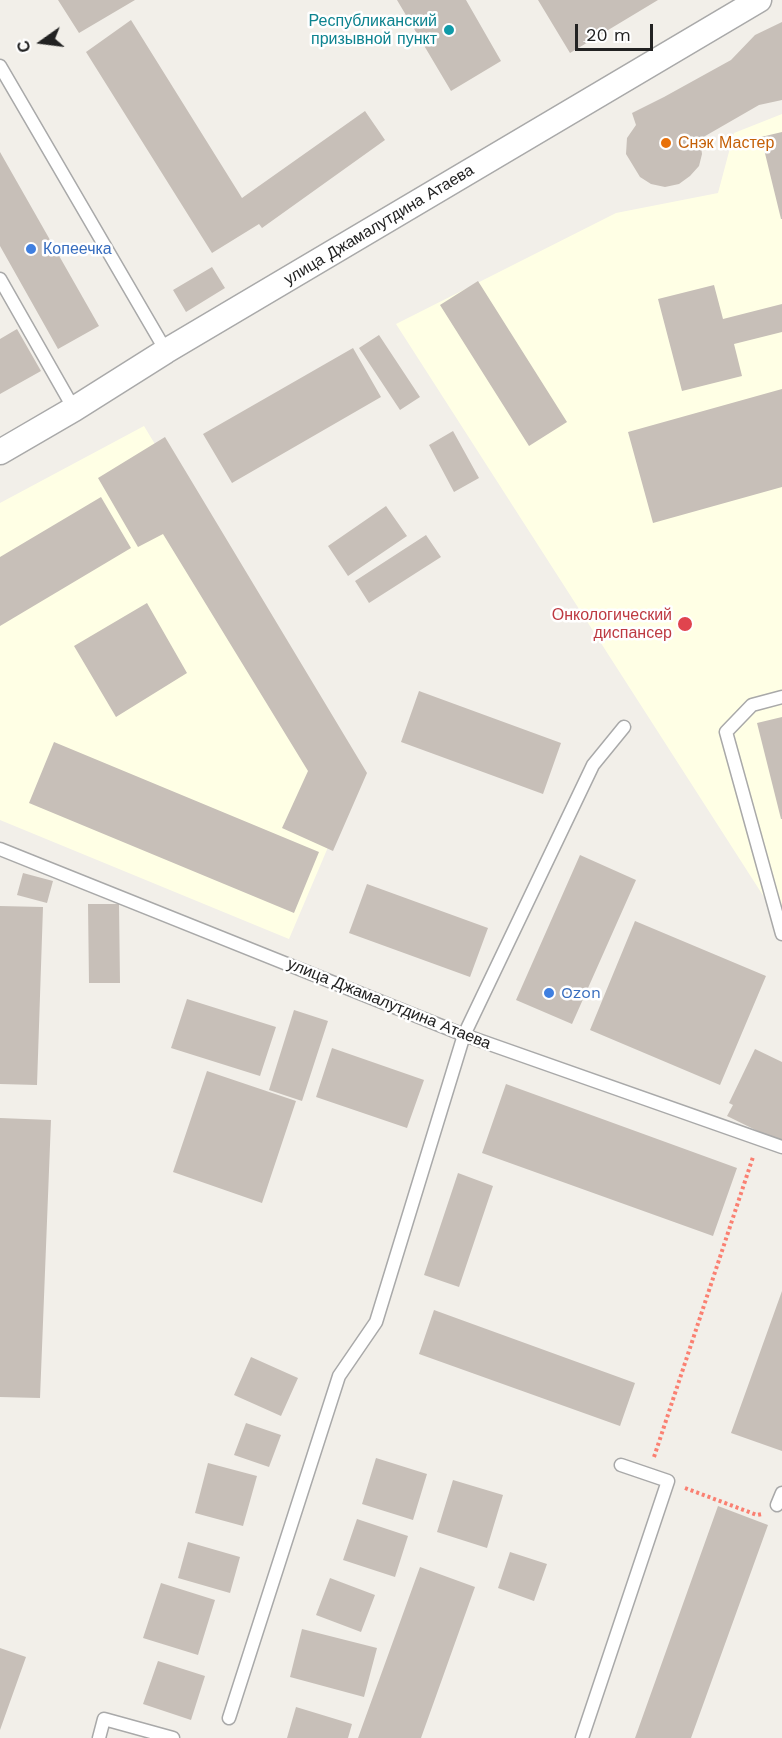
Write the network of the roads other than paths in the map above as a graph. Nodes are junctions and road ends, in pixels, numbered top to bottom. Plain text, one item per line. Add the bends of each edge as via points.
1 (759, 0) edge
2 (0, 66) edge
3 (0, 279) edge
4 (166, 351) junction
5 (74, 409) junction
6 (0, 453) edge
7 (782, 696) edge
8 (624, 727) dead end
9 (0, 849) edge
10 (782, 934) edge
11 (464, 1035) junction
12 (782, 1147) edge
13 (621, 1465) dead end
14 (782, 1493) edge
15 (777, 1505) road end
16 (229, 1718) dead end
17 (99, 1738) edge
18 (173, 1738) edge
19 (582, 1738) edge

1 - 4 street, улица Джамалутдина Атаева
2 - 4 lane
3 - 5 lane
4 - 5 street, улица Джамалутдина Атаева
5 - 6 street, улица Джамалутдина Атаева
7 - 10 lane via 752,705 726,732
8 - 11 lane via 593,765
9 - 11 lane, улица Джамалутдина Атаева
11 - 12 lane, улица Джамалутдина Атаева
11 - 16 lane via 376,1322 339,1376
13 - 19 lane via 668,1481
14 - 15 lane
17 - 18 lane via 104,1719

